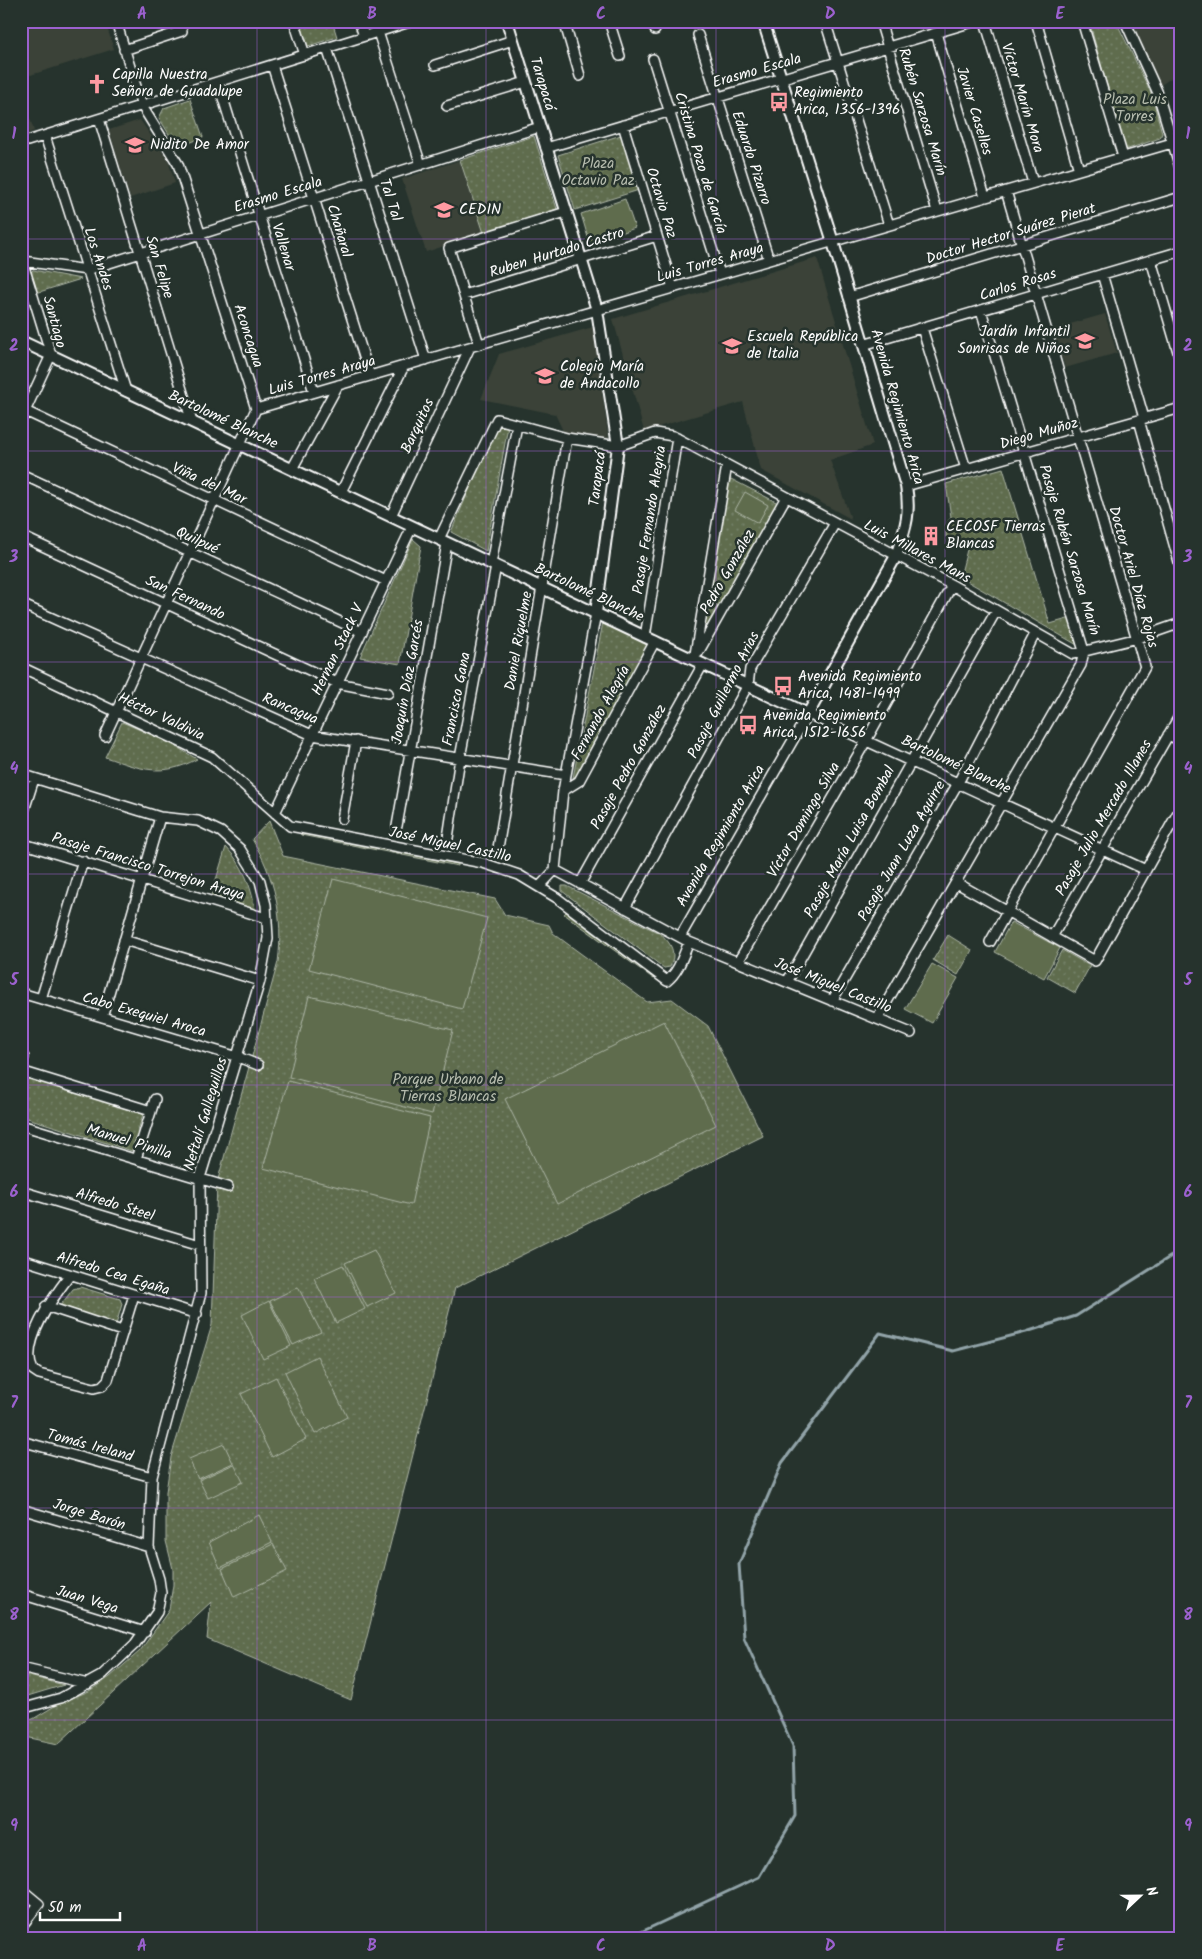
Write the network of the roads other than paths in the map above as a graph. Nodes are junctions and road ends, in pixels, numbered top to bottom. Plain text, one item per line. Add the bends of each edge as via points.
1 (116, 21) edge
2 (294, 21) edge
3 (359, 21) edge
4 (413, 21) edge
5 (507, 21) edge
6 (564, 21) edge
7 (609, 21) edge
8 (763, 21) edge
9 (825, 21) edge
10 (880, 21) edge
11 (976, 21) edge
12 (985, 21) edge
13 (1036, 21) edge
14 (1082, 21) edge
15 (1125, 21) edge
16 (182, 31) dead end
17 (378, 32) junction
18 (936, 33) junction
19 (698, 35) dead end
20 (364, 36) junction
21 (513, 40) junction
22 (328, 48) junction
23 (888, 48) junction
24 (124, 50) junction
25 (305, 55) junction
26 (620, 56) dead end
27 (653, 59) dead end
28 (838, 62) junction
29 (272, 65) junction
30 (435, 65) dead end
31 (580, 76) dead end
32 (781, 79) junction
33 (218, 82) junction
34 (526, 82) junction
35 (718, 98) junction
36 (142, 106) junction
37 (447, 106) dead end
38 (670, 112) junction
39 (99, 119) junction
40 (623, 125) junction
41 (540, 128) junction
42 (45, 136) junction
43 (21, 143) edge
44 (1172, 143) junction
45 (546, 148) junction
46 (1124, 157) junction
47 (421, 165) junction
48 (1078, 170) junction
49 (1181, 171) edge
50 (370, 181) junction
51 (1033, 183) junction
52 (1006, 191) junction
53 (985, 197) junction
54 (1181, 197) edge
55 (314, 198) junction
56 (937, 211) junction
57 (566, 212) junction
58 (259, 216) junction
59 (889, 225) junction
60 (200, 234) junction
61 (657, 236) junction
62 (833, 242) junction
63 (1022, 245) junction
64 (1181, 251) edge
65 (140, 254) junction
66 (22, 259) edge
67 (581, 260) junction
68 (769, 260) junction
69 (1151, 260) junction
70 (87, 270) junction
71 (23, 273) edge
72 (720, 274) junction
73 (1102, 274) junction
74 (673, 288) junction
75 (1036, 294) junction
76 (464, 296) junction
77 (849, 296) junction
78 (597, 310) junction
79 (981, 310) junction
80 (922, 328) junction
81 (21, 341) edge
82 (480, 344) junction
83 (863, 345) junction
84 (470, 347) junction
85 (51, 355) junction
86 (426, 360) junction
87 (1181, 362) edge
88 (404, 366) junction
89 (370, 376) junction
90 (338, 386) junction
91 (126, 391) junction
92 (314, 392) junction
93 (1181, 408) edge
94 (256, 409) junction
95 (23, 410) edge
96 (1141, 419) junction
97 (21, 420) edge
98 (192, 422) junction
99 (517, 425) junction
100 (1078, 437) junction
101 (567, 438) junction
102 (677, 438) junction
103 (240, 445) junction
104 (618, 446) junction
105 (1025, 452) junction
106 (727, 465) junction
107 (292, 469) junction
108 (966, 469) junction
109 (21, 474) edge
110 (906, 486) junction
111 (341, 492) junction
112 (786, 497) junction
113 (214, 502) junction
114 (391, 516) junction
115 (835, 523) junction
116 (412, 526) junction
117 (21, 536) edge
118 (443, 541) junction
119 (190, 552) junction
120 (896, 556) junction
121 (494, 565) junction
122 (1181, 568) edge
123 (386, 581) junction
124 (952, 585) junction
125 (542, 588) junction
126 (21, 604) edge
127 (166, 604) junction
128 (996, 610) junction
129 (596, 613) junction
130 (1181, 623) edge
131 (362, 632) junction
132 (1035, 634) junction
133 (645, 636) junction
134 (1138, 638) junction
135 (655, 641) junction
136 (1084, 651) junction
137 (142, 658) junction
138 (698, 662) junction
139 (21, 666) edge
140 (337, 683) junction
141 (748, 685) junction
142 (388, 693) dead end
143 (117, 712) junction
144 (1181, 713) edge
145 (808, 714) junction
146 (1168, 734) junction
147 (312, 735) junction
148 (105, 736) dead end
149 (866, 740) junction
150 (356, 741) junction
151 (1181, 741) edge
152 (409, 750) junction
153 (460, 758) junction
154 (911, 761) junction
155 (511, 766) junction
156 (21, 774) edge
157 (566, 775) junction
158 (34, 779) junction
159 (958, 783) junction
160 (563, 791) junction
161 (1003, 804) junction
162 (1181, 807) edge
163 (275, 813) junction
164 (160, 816) junction
165 (342, 819) dead end
166 (21, 820) edge
167 (397, 826) dead end
168 (1053, 827) junction
169 (448, 838) dead end
170 (21, 843) edge
171 (498, 848) dead end
172 (1102, 850) junction
173 (83, 862) junction
174 (555, 870) junction
175 (1146, 870) junction
176 (142, 879) junction
177 (957, 883) junction
178 (580, 884) junction
179 (540, 886) junction
180 (625, 908) junction
181 (1007, 911) junction
182 (266, 918) junction
183 (1052, 937) junction
184 (124, 940) junction
185 (684, 940) junction
186 (990, 942) dead end
187 (738, 962) junction
188 (260, 981) junction
189 (787, 982) junction
190 (21, 993) edge
191 (40, 999) junction
192 (832, 1001) junction
193 (102, 1017) junction
194 (877, 1019) junction
195 (911, 1033) dead end
196 (24, 1057) dead end
197 (238, 1057) junction
198 (258, 1065) dead end
199 (21, 1069) edge
200 (155, 1099) dead end
201 (151, 1111) junction
202 (21, 1124) edge
203 (136, 1159) junction
204 (200, 1178) junction
205 (228, 1187) dead end
206 (21, 1191) edge
207 (200, 1245) junction
208 (21, 1260) edge
209 (70, 1275) junction
210 (134, 1294) junction
211 (46, 1306) junction
212 (197, 1314) junction
213 (122, 1331) junction
214 (21, 1441) edge
215 (152, 1477) junction
216 (21, 1509) edge
217 (149, 1547) junction
218 (21, 1594) edge
219 (145, 1632) junction
220 (21, 1668) edge
221 (88, 1684) junction
222 (21, 1709) edge
223 (21, 1889) edge
224 (21, 1927) edge

1 - 24 street, Aconcagua
2 - 25 street
3 - 20 street
4 - 17 street
5 - 21 street, Tarapacá
6 - 31 street
7 - 26 street
8 - 32 street, Avenida Regimiento Arica
9 - 28 street
10 - 23 street, Rubén Sarzosa Marín
11 - 18 street, Erasmo Escala
12 - 51 street, Víctor Marín Mora
13 - 48 street
14 - 46 street
15 - 44 street via 1156,91
16 - 24 street
17 - 20 street
17 - 47 street
18 - 23 street, Erasmo Escala
18 - 53 street, Javier Caselles
19 - 35 street, Eduardo Pizarro
20 - 22 street
21 - 30 street
21 - 34 street, Tarapacá
22 - 25 street
22 - 50 street, Tal Tal
23 - 28 street, Erasmo Escala
23 - 56 street, Rubén Sarzosa Marín
24 - 36 street, Aconcagua
25 - 29 street
27 - 38 street, Cristina Pozo de García
28 - 32 street, Erasmo Escala
28 - 59 street
29 - 33 street
29 - 55 street, Chañaral
32 - 35 street, Erasmo Escala
32 - 62 street, Avenida Regimiento Arica
33 - 36 street
33 - 58 street, Vallenar
34 - 37 street
34 - 41 street, Tarapacá
35 - 38 street, Erasmo Escala
35 - 68 street, Eduardo Pizarro
36 - 39 street
36 - 60 street, Aconcagua via 178,164
38 - 40 street, Erasmo Escala
38 - 72 street, Cristina Pozo de García
39 - 42 street
39 - 65 street, San Felipe
40 - 45 street, Erasmo Escala
40 - 61 street, Octavio Paz
41 - 45 street, Tarapacá
41 - 47 street, Erasmo Escala
42 - 43 street
42 - 70 street, Los Andes
44 - 46 street, Luis Torres Araya
44 - 49 street
45 - 57 street, Tarapacá
46 - 48 street, Luis Torres Araya
47 - 50 street, Erasmo Escala
48 - 51 street, Luis Torres Araya
50 - 55 street, Erasmo Escala
50 - 86 street, Tal Tal
51 - 52 street, Luis Torres Araya
52 - 53 street, Luis Torres Araya
52 - 63 street, Doctor Ariel Díaz Rojas
53 - 56 street, Luis Torres Araya
54 - 63 street, Doctor Hector Suárez Pierat
55 - 58 street, Erasmo Escala
55 - 89 street, Chañaral
56 - 59 street, Luis Torres Araya
57 - 67 street, Tarapacá
57 - 76 street via 449,248
58 - 60 street, Erasmo Escala
58 - 92 street, Vallenar
59 - 62 street, Luis Torres Araya
60 - 65 street, Erasmo Escala
60 - 94 street, Aconcagua
61 - 67 street, Ruben Hurtado Castro
61 - 74 street, Octavio Paz
62 - 68 street, Luis Torres Araya
62 - 77 street, Avenida Regimiento Arica
63 - 75 street, Doctor Ariel Díaz Rojas
63 - 77 street, Doctor Hector Suárez Pierat
64 - 69 street, Carlos Rosas
65 - 70 street, Erasmo Escala
65 - 98 street, San Felipe
66 - 70 street, Erasmo Escala
66 - 71 street, Santiago
67 - 76 street, Ruben Hurtado Castro
67 - 78 street, Tarapacá
68 - 72 street, Luis Torres Araya
69 - 73 street, Carlos Rosas
69 - 87 street
70 - 91 street, Los Andes
71 - 85 street, Santiago
72 - 74 street, Luis Torres Araya
73 - 75 street, Carlos Rosas
73 - 96 street
74 - 78 street, Luis Torres Araya
75 - 79 street, Carlos Rosas
75 - 100 street, Doctor Ariel Díaz Rojas
76 - 82 street
77 - 83 street, Avenida Regimiento Arica
78 - 82 street, Luis Torres Araya
78 - 104 street, Tarapacá
79 - 80 street, Carlos Rosas
79 - 105 street, Pasaje Rubén Sarzosa Marín
80 - 83 street, Carlos Rosas
80 - 108 street
81 - 85 street, Bartolomé Blanche
82 - 84 street, Luis Torres Araya
83 - 110 street, Avenida Regimiento Arica
84 - 86 street, Luis Torres Araya
84 - 114 street, Barquitos
85 - 91 street, Bartolomé Blanche
85 - 95 street, Santiago
86 - 88 street, Luis Torres Araya
88 - 89 street, Luis Torres Araya
88 - 111 street
89 - 90 street, Luis Torres Araya
90 - 92 street, Luis Torres Araya
90 - 107 street
91 - 98 street, Bartolomé Blanche
92 - 94 street, Luis Torres Araya
93 - 96 street, Diego Muñoz
94 - 103 street
95 - 97 street, Santiago
95 - 113 street, Viña del Mar
96 - 100 street, Diego Muñoz
96 - 122 street
98 - 103 street, Bartolomé Blanche
99 - 101 street
99 - 118 street, Joaquín Díaz Garcés via 496,419
99 - 121 street, Francisco Gana
100 - 105 street, Diego Muñoz
100 - 134 street, Doctor Ariel Díaz Rojas
101 - 104 street
101 - 125 street, Daniel Riquelme
102 - 104 street, Luis Millares Mans via 655,434
102 - 106 street, Luis Millares Mans
102 - 133 street, Pasaje Fernando Alegria
103 - 107 street, Bartolomé Blanche
103 - 113 street
104 - 129 street, Tarapacá
105 - 108 street, Diego Muñoz
105 - 136 street, Pasaje Rubén Sarzosa Marín
106 - 112 street, Luis Millares Mans
106 - 138 street, Pasaje Pedro González
107 - 111 street, Bartolomé Blanche
108 - 110 street, Diego Muñoz
109 - 119 street, Quilpué
110 - 120 street, Avenida Regimiento Arica via 909,506
111 - 114 street, Bartolomé Blanche
112 - 115 street, Luis Millares Mans
112 - 138 street, Pedro González
113 - 119 street
113 - 123 street, Viña del Mar
114 - 116 street, Bartolomé Blanche
115 - 120 street, Luis Millares Mans
115 - 141 street, Pasaje Guillermo Arias via 750,669
116 - 118 street, Bartolomé Blanche
116 - 123 street, Hernan Stack V
117 - 127 street, San Fernando
118 - 121 street, Bartolomé Blanche
118 - 152 street, Joaquín Díaz Garcés
119 - 127 street
119 - 131 street, Quilpué
120 - 124 street, Luis Millares Mans
120 - 145 street, Avenida Regimiento Arica
121 - 125 street, Bartolomé Blanche
121 - 153 street, Francisco Gana
123 - 131 street, Hernan Stack V
124 - 128 street, Luis Millares Mans
124 - 149 street, Víctor Domingo Silva
125 - 129 street, Bartolomé Blanche
125 - 155 street, Daniel Riquelme
126 - 137 street, Rancagua
127 - 137 street
127 - 140 street, San Fernando
128 - 132 street, Luis Millares Mans
128 - 154 street, Pasaje María Luisa Bombal
129 - 133 street, Bartolomé Blanche
129 - 157 street, Tarapacá
130 - 134 street, Luis Millares Mans
131 - 140 street, Hernan Stack V
132 - 136 street, Luis Millares Mans via 1073,654
132 - 159 street, Pasaje Juan Luza Aguirre
133 - 135 street, Bartolomé Blanche
134 - 136 street, Luis Millares Mans
134 - 168 street, Doctor Ariel Díaz Rojas via 1145,667
135 - 138 street, Bartolomé Blanche
135 - 160 street, Fernando Alegría via 579,781
136 - 161 street, Pasaje Rubén Sarzosa Marín via 1081,665
137 - 143 street
137 - 147 street, Rancagua
138 - 141 street, Bartolomé Blanche
138 - 178 street, Pasaje Pedro González
139 - 143 street, Héctor Valdivia
140 - 142 street, San Fernando
140 - 147 street, Hernan Stack V
141 - 145 street, Bartolomé Blanche
141 - 180 street, Pasaje Guillermo Arias
143 - 148 street
143 - 163 street, Héctor Valdivia via 212,757
144 - 146 street, Pasaje Julio Mercado Illanes
145 - 149 street, Bartolomé Blanche
145 - 185 street, Avenida Regimiento Arica
146 - 151 street
146 - 172 street, Pasaje Julio Mercado Illanes
147 - 150 street, Rancagua
147 - 163 street, Hernan Stack V
149 - 154 street, Bartolomé Blanche
149 - 187 street, Víctor Domingo Silva
150 - 152 street, Rancagua
150 - 165 street
152 - 153 street, Rancagua
152 - 167 street, Joaquín Díaz Garcés
153 - 155 street, Rancagua
153 - 169 street, Francisco Gana
154 - 159 street, Bartolomé Blanche
154 - 189 street, Pasaje María Luisa Bombal
155 - 157 street, Rancagua
155 - 171 street, Daniel Riquelme
156 - 158 street, Neftalí Galleguillos
157 - 160 street, Tarapacá
158 - 164 street, Neftalí Galleguillos
158 - 166 street
159 - 161 street, Bartolomé Blanche
159 - 192 street, Pasaje Juan Luza Aguirre
160 - 174 street, Tarapacá
161 - 168 street, Bartolomé Blanche
161 - 177 street, Pasaje Rubén Sarzosa Marín
162 - 175 street
163 - 179 street, José Miguel Castillo via 290,826 496,866
164 - 176 street
164 - 182 street, Neftalí Galleguillos via 198,821 236,844 260,881
168 - 172 street, Bartolomé Blanche
168 - 181 street, Doctor Ariel Díaz Rojas
170 - 173 street, Pasaje Francisco Torrejon Araya
172 - 175 street, Bartolomé Blanche
172 - 183 street, Pasaje Julio Mercado Illanes
173 - 176 street, Pasaje Francisco Torrejon Araya
173 - 191 street
174 - 178 street, José Miguel Castillo
174 - 179 street
175 - 183 street via 1095,961
176 - 182 street, Pasaje Francisco Torrejon Araya
176 - 184 street
177 - 181 street
177 - 194 street, Pasaje Rubén Sarzosa Marín
178 - 180 street, José Miguel Castillo
179 - 185 street, José Miguel Castillo via 667,981 680,964
180 - 185 street, José Miguel Castillo
181 - 183 street
181 - 186 street, Doctor Ariel Díaz Rojas
182 - 188 street, Neftalí Galleguillos via 268,938
184 - 188 street
184 - 193 street
185 - 187 street, José Miguel Castillo
187 - 189 street, José Miguel Castillo
188 - 197 street, Neftalí Galleguillos
189 - 192 street, José Miguel Castillo
190 - 191 street, Cabo Exequiel Aroca
191 - 193 street, Cabo Exequiel Aroca
192 - 194 street, José Miguel Castillo
193 - 197 street, Cabo Exequiel Aroca
194 - 195 street, José Miguel Castillo
196 - 199 street
197 - 198 street, Cabo Exequiel Aroca
197 - 204 street, Neftalí Galleguillos
199 - 201 street
200 - 201 street
201 - 203 street
202 - 203 street, Manuel Pinilla
203 - 204 street, Manuel Pinilla
204 - 205 street, Manuel Pinilla
204 - 207 street, Neftalí Galleguillos
206 - 207 street, Alfredo Steel
207 - 212 street, Neftalí Galleguillos via 201,1293
208 - 209 street, Alfredo Cea Egaña
209 - 210 street, Alfredo Cea Egaña
209 - 211 street
210 - 212 street, Alfredo Cea Egaña
210 - 213 street
211 - 213 street
211 - 213 street via 29,1355 33,1370 39,1374 94,1388 102,1386 108,1380
212 - 215 street, Neftalí Galleguillos
214 - 215 street, Tomás Ireland
215 - 217 street, Neftalí Galleguillos
216 - 217 street, Jorge Barón
217 - 219 street, Neftalí Galleguillos via 159,1578 160,1593 157,1612
218 - 219 street, Juan Vega
219 - 221 street, Neftalí Galleguillos via 124,1655
220 - 221 street
221 - 222 street, Neftalí Galleguillos via 61,1698
223 - 224 street via 39,1904

